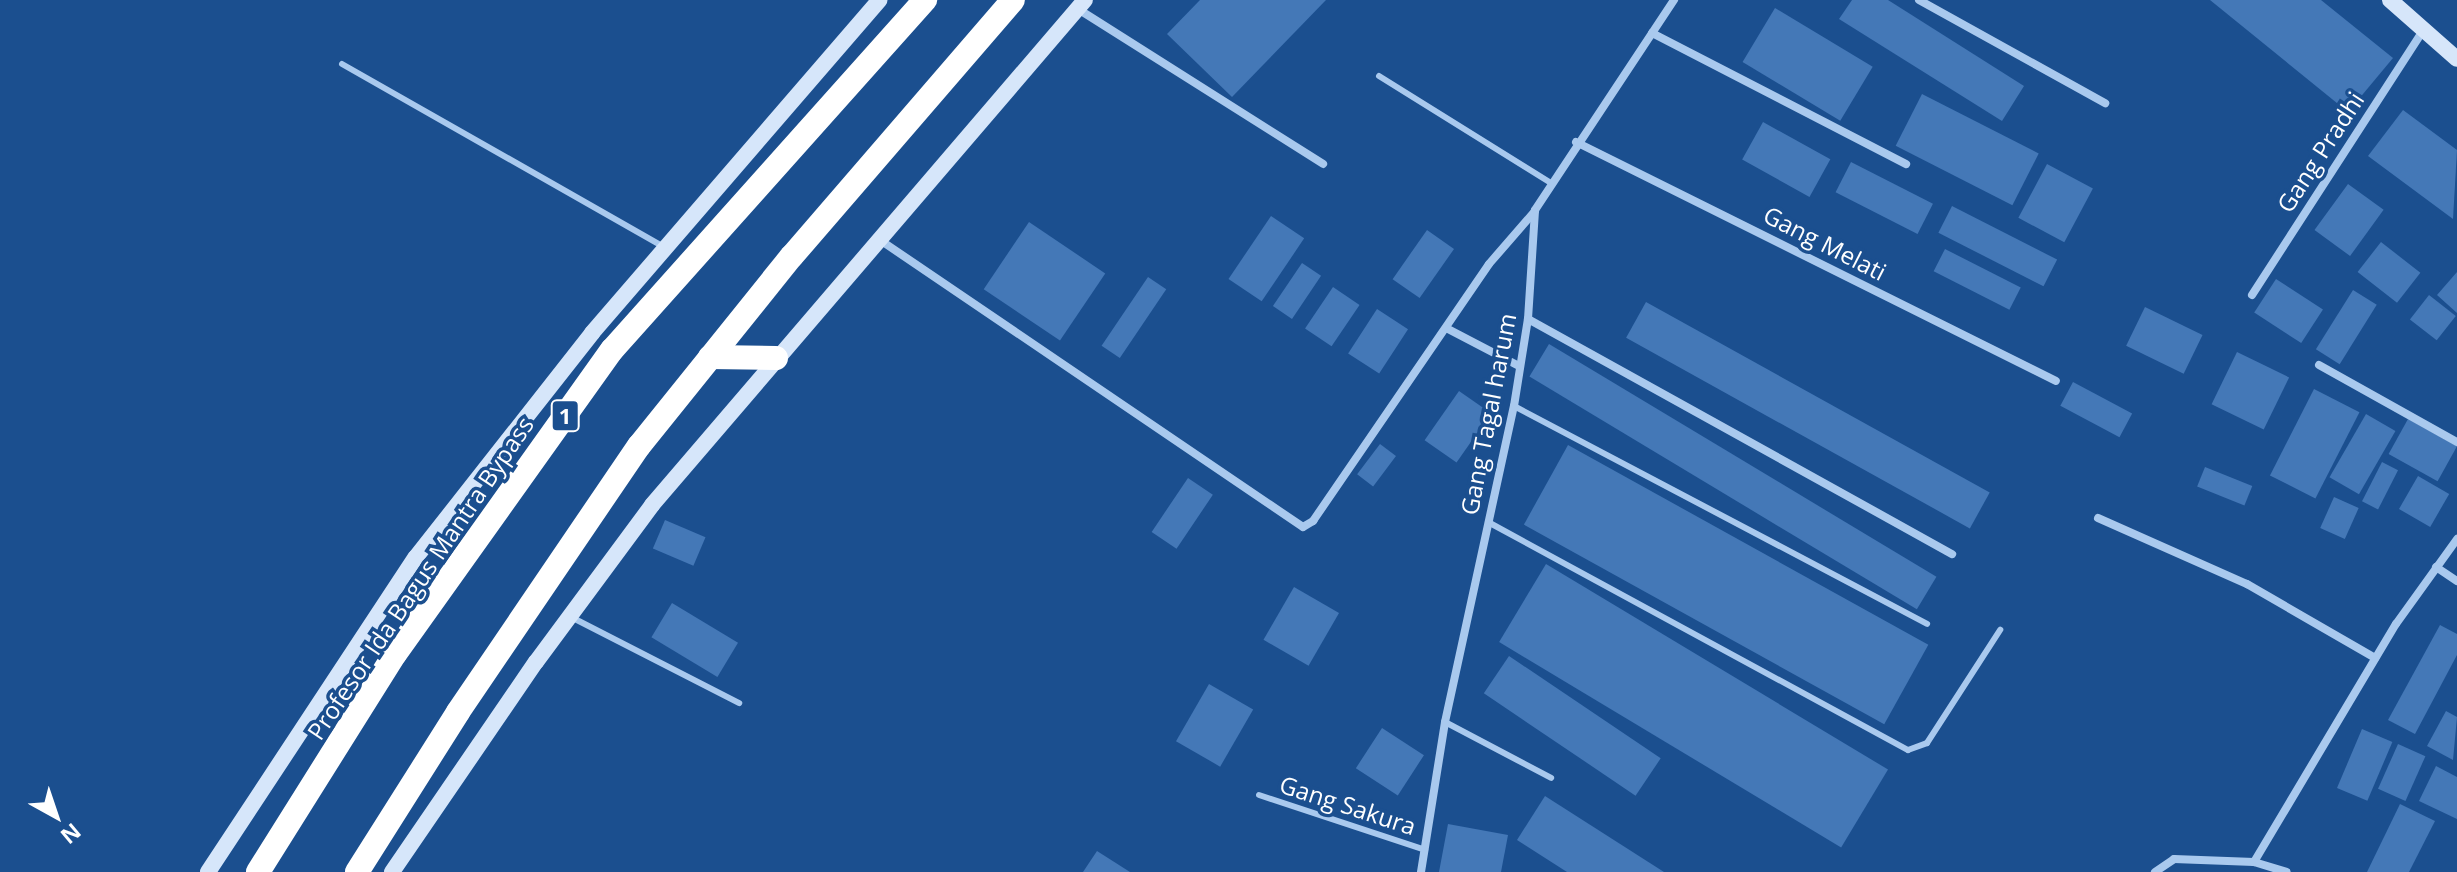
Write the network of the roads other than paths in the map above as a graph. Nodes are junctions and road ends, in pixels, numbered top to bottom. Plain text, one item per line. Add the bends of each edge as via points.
1 (879, 0) edge
2 (925, 0) edge
3 (1013, 0) edge
4 (1674, 0) edge
5 (1919, 0) edge
6 (2390, 0) edge
7 (1082, 4) edge
8 (2423, 31) junction
9 (1652, 33) junction
10 (2457, 59) edge
11 (342, 64) dead end
12 (1379, 76) dead end
13 (2105, 103) dead end
14 (1576, 142) junction
15 (1323, 164) dead end
16 (1906, 164) dead end
17 (1551, 183) junction
18 (1535, 210) junction
19 (880, 240) junction
20 (665, 248) junction
21 (2252, 295) dead end
22 (1528, 319) junction
23 (1448, 329) junction
24 (710, 357) junction
25 (776, 358) junction
26 (2319, 365) dead end
27 (1519, 366) junction
28 (2056, 381) dead end
29 (1514, 406) junction
30 (2457, 442) edge
31 (2098, 518) dead end
32 (1488, 522) junction
33 (2457, 539) edge
34 (1952, 554) dead end
35 (2436, 567) junction
36 (2457, 581) edge
37 (569, 616) junction
38 (1927, 624) dead end
39 (2000, 630) dead end
40 (2375, 658) junction
41 (739, 703) dead end
42 (1445, 722) junction
43 (1551, 778) dead end
44 (1259, 795) dead end
45 (1425, 850) junction
46 (2254, 862) junction
47 (208, 872) edge
48 (258, 872) edge
49 (357, 872) edge
50 (392, 872) edge
51 (1421, 872) edge
52 (2155, 872) edge
53 (2286, 872) edge

1 - 20 street
2 - 48 highway, Profesor Ida Bagus Mantra Bypass / 1 via 612,350 395,654
3 - 24 highway
4 - 9 street, Gang Tagal harum
5 - 13 street
6 - 8 street
7 - 15 street
7 - 19 street
8 - 10 street
8 - 21 street, Gang Pradhi
9 - 14 street, Gang Tagal harum
9 - 16 street
11 - 20 lane
12 - 17 lane
14 - 17 street, Gang Tagal harum
14 - 28 street, Gang Melati
17 - 18 street, Gang Tagal harum
18 - 22 street, Gang Tagal harum
18 - 23 street via 1489,264
19 - 23 street via 1303,527 1313,521
19 - 25 street
20 - 47 street via 416,557
22 - 27 street, Gang Tagal harum
22 - 34 street
23 - 27 street
24 - 25 highway
24 - 49 highway via 639,446 458,712
25 - 37 street via 652,505
26 - 30 street
27 - 29 street, Gang Tagal harum
29 - 32 street, Gang Tagal harum
29 - 38 lane
31 - 40 street via 2247,584
32 - 39 lane via 1908,750 1927,743
32 - 42 street, Gang Tagal harum
33 - 35 street
35 - 36 street
35 - 40 street
37 - 41 lane
37 - 50 street
40 - 46 street
42 - 43 lane
42 - 45 street, Gang Tagal harum
44 - 45 lane, Gang Sakura
45 - 51 street, Gang Tagal harum
46 - 52 street via 2174,859
46 - 53 street

